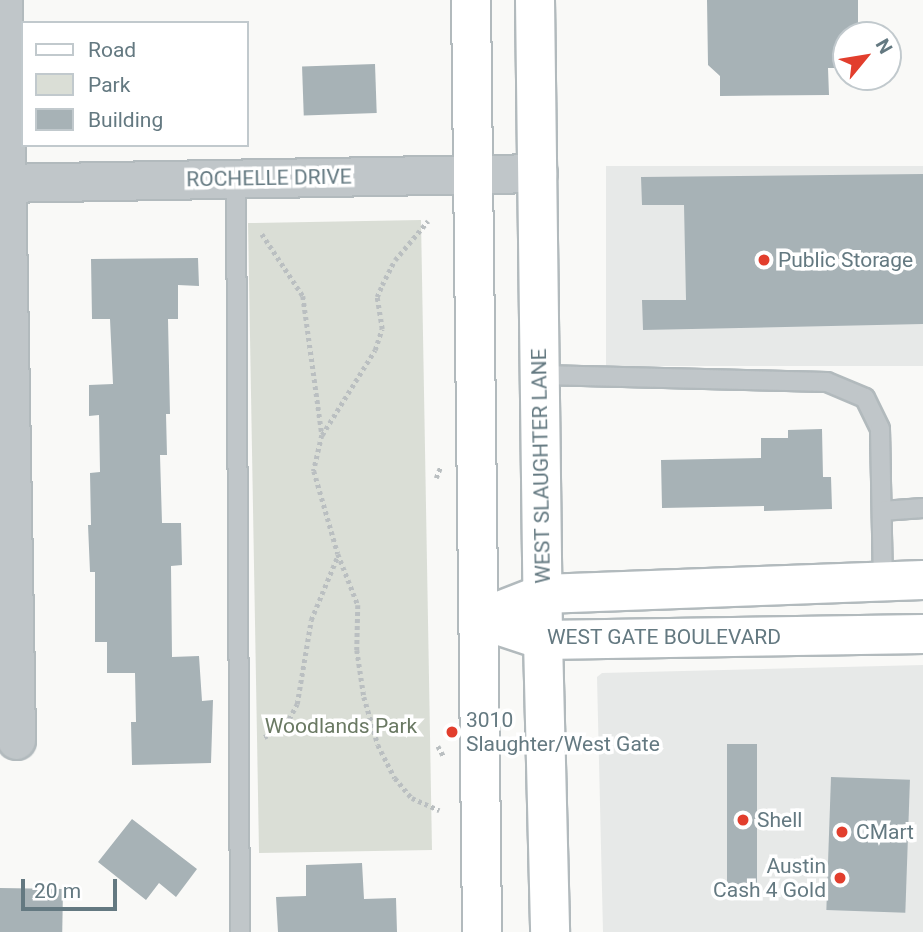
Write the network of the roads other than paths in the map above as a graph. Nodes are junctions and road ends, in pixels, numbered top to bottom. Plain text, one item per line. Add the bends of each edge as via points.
1 (3, 0) edge
2 (471, 0) edge
3 (535, 0) edge
4 (472, 172) junction
5 (538, 173) junction
6 (236, 179) junction
7 (4, 183) edge
8 (541, 375) junction
9 (923, 508) edge
10 (882, 510) junction
11 (923, 580) edge
12 (883, 581) junction
13 (543, 594) junction
14 (479, 619) junction
15 (923, 634) edge
16 (543, 640) junction
17 (16, 740) dead end
18 (240, 932) edge
19 (482, 932) edge
20 (550, 932) edge

1 - 7 street
2 - 4 main road
3 - 5 main road, WEST SLAUGHTER LANE
4 - 5 street, ROCHELLE DRIVE
4 - 6 street, ROCHELLE DRIVE
4 - 14 main road
5 - 8 main road, WEST SLAUGHTER LANE
6 - 7 street, ROCHELLE DRIVE
6 - 18 lane
7 - 17 street
8 - 10 lane via 827,382 865,398 880,429
8 - 13 main road, WEST SLAUGHTER LANE
9 - 10 lane
10 - 12 lane
11 - 12 main road, WEST GATE BOULEVARD
12 - 13 main road, WEST GATE BOULEVARD
13 - 14 main road, WEST GATE BOULEVARD
13 - 16 main road, WEST SLAUGHTER LANE
14 - 16 main road, WEST GATE BOULEVARD
14 - 19 main road
15 - 16 main road, WEST GATE BOULEVARD
16 - 20 main road, WEST SLAUGHTER LANE

